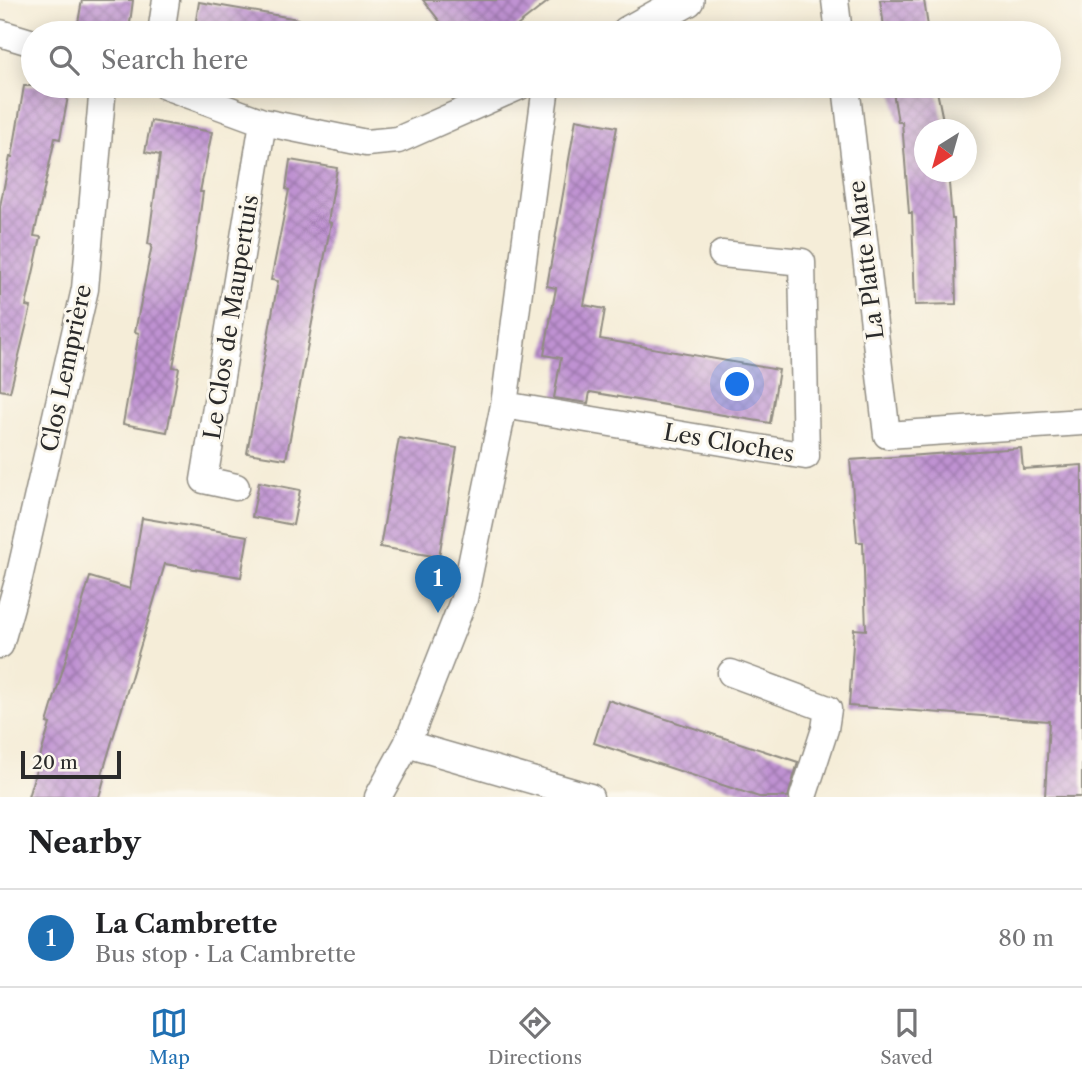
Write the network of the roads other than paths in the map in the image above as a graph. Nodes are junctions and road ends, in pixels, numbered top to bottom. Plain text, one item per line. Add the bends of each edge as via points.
1 (166, 0) edge
2 (687, 0) edge
3 (835, 0) edge
4 (163, 21) edge
5 (649, 21) edge
6 (838, 21) edge
7 (0, 33) edge
8 (21, 39) edge
9 (102, 98) edge
10 (197, 98) edge
11 (493, 98) edge
12 (544, 98) edge
13 (847, 98) edge
14 (263, 122) junction
15 (722, 254) dead end
16 (504, 405) junction
17 (1082, 422) edge
18 (236, 487) dead end
19 (0, 645) edge
20 (731, 673) dead end
21 (407, 744) junction
22 (378, 797) edge
23 (590, 797) edge
24 (803, 797) edge

1 - 4 street
2 - 5 street
3 - 6 street
7 - 8 street
9 - 19 street, Clos Lemprière via 85,289
10 - 14 street
11 - 14 street via 398,140 366,143
12 - 16 street
13 - 17 street, La Platte Mare via 887,435
14 - 18 street, Le Clos de Maupertuis via 204,480
15 - 16 street, Les Cloches via 802,262 806,456
16 - 21 street via 464,599
20 - 24 street via 828,709
21 - 22 street
21 - 23 street

